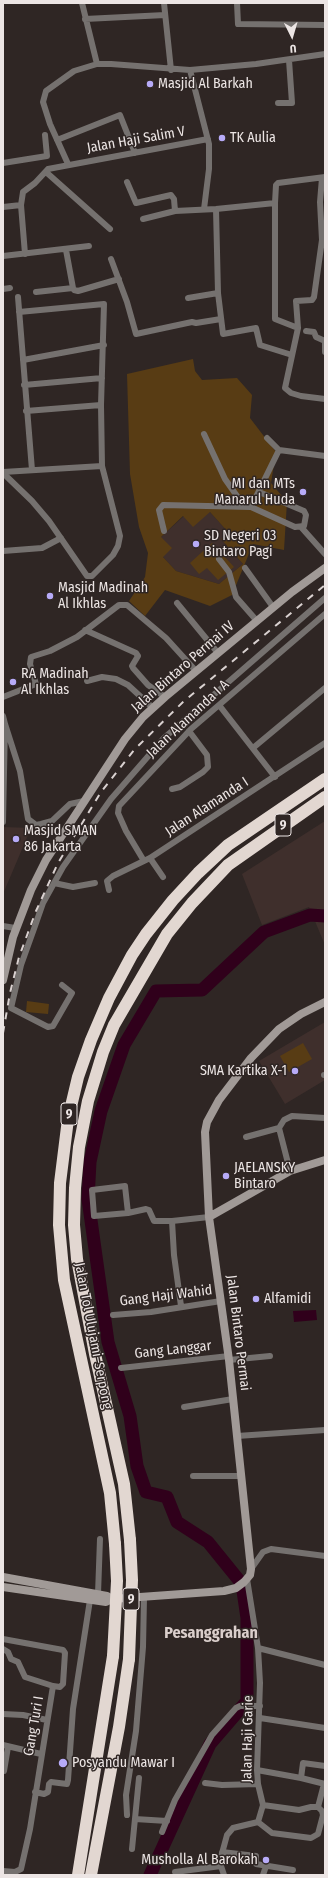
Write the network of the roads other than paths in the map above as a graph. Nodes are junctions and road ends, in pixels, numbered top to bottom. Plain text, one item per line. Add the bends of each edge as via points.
1 (82, 3) edge
2 (164, 3) edge
3 (237, 3) edge
4 (165, 15) junction
5 (85, 19) junction
6 (325, 25) edge
7 (325, 54) edge
8 (289, 60) junction
9 (97, 64) junction
10 (171, 70) junction
11 (190, 70) junction
12 (278, 103) dead end
13 (45, 135) dead end
14 (208, 139) junction
15 (57, 140) junction
16 (135, 152) junction
17 (3, 164) edge
18 (68, 164) junction
19 (46, 172) junction
20 (323, 178) edge
21 (127, 182) dead end
22 (275, 203) junction
23 (21, 205) junction
24 (3, 207) edge
25 (204, 209) junction
26 (216, 209) junction
27 (176, 211) junction
28 (142, 218) dead end
29 (110, 229) dead end
30 (323, 240) edge
31 (89, 246) dead end
32 (66, 250) junction
33 (25, 254) junction
34 (3, 256) edge
35 (111, 259) dead end
36 (119, 279) junction
37 (10, 288) dead end
38 (73, 288) junction
39 (3, 289) edge
40 (36, 292) dead end
41 (218, 293) junction
42 (18, 297) dead end
43 (188, 298) dead end
44 (19, 312) junction
45 (221, 319) junction
46 (298, 328) junction
47 (306, 331) dead end
48 (325, 341) edge
49 (104, 345) junction
50 (325, 352) edge
51 (292, 355) junction
52 (23, 360) junction
53 (102, 378) junction
54 (24, 385) junction
55 (325, 399) edge
56 (101, 405) junction
57 (26, 411) junction
58 (204, 434) dead end
59 (267, 438) dead end
60 (279, 450) junction
61 (325, 456) edge
62 (102, 466) junction
63 (32, 470) junction
64 (3, 473) edge
65 (259, 492) junction
66 (248, 507) junction
67 (301, 527) junction
68 (164, 530) dead end
69 (61, 538) junction
70 (3, 551) edge
71 (325, 554) edge
72 (219, 559) dead end
73 (245, 568) dead end
74 (325, 568) edge
75 (325, 598) edge
76 (177, 603) dead end
77 (273, 607) junction
78 (325, 614) edge
79 (257, 621) junction
80 (85, 630) junction
81 (218, 654) junction
82 (196, 671) junction
83 (87, 681) dead end
84 (325, 688) edge
85 (3, 697) edge
86 (165, 697) junction
87 (219, 705) junction
88 (153, 708) junction
89 (3, 716) edge
90 (5, 724) junction
91 (189, 731) junction
92 (325, 743) edge
93 (253, 748) junction
94 (4, 759) edge
95 (275, 777) junction
96 (325, 779) edge
97 (172, 789) dead end
98 (325, 797) edge
99 (84, 801) junction
100 (3, 822) edge
101 (150, 858) junction
102 (144, 861) junction
103 (163, 877) dead end
104 (54, 883) junction
105 (95, 883) dead end
106 (109, 890) dead end
107 (3, 926) edge
108 (16, 928) junction
109 (3, 980) edge
110 (62, 985) dead end
111 (325, 1002) edge
112 (325, 1118) edge
113 (279, 1128) junction
114 (246, 1137) dead end
115 (325, 1160) edge
116 (290, 1171) junction
117 (128, 1213) junction
118 (209, 1217) junction
119 (172, 1221) junction
120 (221, 1301) junction
121 (181, 1306) junction
122 (113, 1315) dead end
123 (270, 1356) dead end
124 (229, 1358) junction
125 (121, 1368) dead end
126 (233, 1399) junction
127 (184, 1407) dead end
128 (325, 1430) edge
129 (237, 1436) junction
130 (193, 1476) dead end
131 (241, 1476) junction
132 (100, 1538) dead end
133 (325, 1556) edge
134 (251, 1569) junction
135 (3, 1577) edge
136 (246, 1581) junction
137 (3, 1582) edge
138 (3, 1587) edge
139 (98, 1594) junction
140 (144, 1598) junction
141 (109, 1599) junction
142 (90, 1600) junction
143 (3, 1639) edge
144 (258, 1648) junction
145 (3, 1649) edge
146 (325, 1665) edge
147 (53, 1686) junction
148 (260, 1706) junction
149 (3, 1714) edge
150 (260, 1718) junction
151 (47, 1720) junction
152 (325, 1728) edge
153 (6, 1746) edge
154 (41, 1754) junction
155 (325, 1766) edge
156 (257, 1770) junction
157 (4, 1771) dead end
158 (139, 1778) dead end
159 (301, 1778) junction
160 (205, 1783) dead end
161 (258, 1784) junction
162 (324, 1784) edge
163 (35, 1792) junction
164 (263, 1805) junction
165 (318, 1807) junction
166 (127, 1815) dead end
167 (135, 1819) junction
168 (167, 1820) junction
169 (258, 1822) junction
170 (162, 1832) dead end
171 (99, 1838) junction
172 (132, 1849) dead end
173 (222, 1852) junction
174 (221, 1866) junction
175 (266, 1866) junction
176 (293, 1870) dead end
177 (3, 1871) edge
178 (175, 1872) dead end
179 (78, 1875) edge
180 (91, 1875) edge
181 (98, 1875) edge
182 (224, 1875) edge
183 (263, 1875) edge

1 - 5 street
2 - 4 street
3 - 6 street via 238,24
4 - 5 street
4 - 10 street
5 - 9 street
7 - 8 street
8 - 11 street
8 - 12 street via 292,103
9 - 10 street
9 - 15 street via 74,71 46,91 43,102 45,112
10 - 11 street
11 - 14 street
13 - 17 street via 47,156
14 - 16 street, Jalan Haji Salim V
14 - 25 street via 210,155
15 - 16 street via 120,115
15 - 18 street
16 - 18 street, Jalan Haji Salim V
18 - 19 street, Jalan Haji Salim V via 52,167
19 - 23 street via 24,191
19 - 29 street
20 - 22 street via 278,183
20 - 30 street via 320,202
21 - 27 street via 136,203 171,195
22 - 26 street
22 - 46 street via 275,319
23 - 24 street
23 - 33 street
25 - 26 street
25 - 27 street
26 - 41 street
27 - 28 street
30 - 46 street via 314,297 312,300 296,301
31 - 32 street
32 - 33 street
32 - 38 street
33 - 34 street
35 - 36 street
36 - 38 street via 78,291
36 - 45 street via 136,334 192,322
37 - 39 street
38 - 40 street
41 - 43 street
41 - 45 street
42 - 44 street
44 - 49 street via 103,304
44 - 52 street
45 - 51 street via 223,334 256,328 260,345
46 - 51 street
47 - 48 street via 314,332 316,337
48 - 50 street
49 - 52 street
49 - 53 street
51 - 55 street via 285,389 302,396
52 - 54 street
53 - 54 street
53 - 56 street
54 - 57 street
56 - 57 street
56 - 62 street
57 - 63 street
58 - 66 street via 225,479
59 - 60 street
60 - 61 street
60 - 65 street
62 - 63 street
62 - 69 street via 120,536 117,549 89,577
63 - 64 street
64 - 69 street via 32,501
65 - 66 street
65 - 67 street via 304,511 305,522
66 - 67 street via 291,526
66 - 68 street via 163,505 159,510
67 - 71 street
69 - 70 street via 42,548
72 - 79 street via 229,572 236,597
73 - 77 street
74 - 77 street, Jalan Bintaro Permai IV
75 - 104 street via 164,738 111,799
76 - 81 street
77 - 79 street, Jalan Bintaro Permai IV
78 - 87 street, Jalan Alamanda I A
79 - 81 street, Jalan Bintaro Permai IV
80 - 82 street via 113,608 128,605 166,638
80 - 85 street via 77,637 30,659 36,684
80 - 86 street via 136,653 138,658 133,668 148,685
81 - 82 street, Jalan Bintaro Permai IV
82 - 86 street, Jalan Bintaro Permai IV
83 - 88 street via 102,677 116,679 128,685
84 - 93 street
86 - 88 street, Jalan Bintaro Permai IV
87 - 91 street, Jalan Alamanda I A
87 - 93 street
88 - 99 street, Jalan Bintaro Permai IV via 125,738
89 - 90 street
90 - 94 street
90 - 99 street via 20,771 28,819 36,825 52,821 70,804
91 - 97 street via 207,755 208,767 180,787
91 - 102 street, Jalan Alamanda I A via 119,808 118,813 126,831
92 - 95 street, Jalan Alamanda I
93 - 95 street
94 - 100 street
95 - 101 street, Jalan Alamanda I
96 - 179 highway, Jalan Tol Ulujami–Serpong / 9, bridge via 228,845 173,900 146,934 132,954 94,1033 78,1077 68,1119 60,1183 59,1225 64,1280 110,1493 117,1582 113,1656
98 - 171 highway, Jalan Tol Ulujami–Serpong / 9, bridge via 228,865 167,934 114,1025 88,1101 79,1147 75,1188 74,1225 77,1259 124,1484 132,1588 129,1659
99 - 108 street, Jalan Bintaro Permai IV via 46,860
101 - 102 street, Jalan Alamanda I
101 - 103 street
102 - 106 street, Jalan Alamanda I via 107,881
104 - 105 street via 73,887
104 - 110 street via 43,904 25,953 11,1008 48,1027 53,1026 72,993
107 - 108 street
108 - 109 street, Jalan Bintaro Permai IV
111 - 118 street, Jalan Bintaro Permai via 279,1029 231,1082 211,1113 204,1142
112 - 113 street via 292,1116 284,1120
113 - 114 street
113 - 116 street
115 - 116 street
116 - 118 street
117 - 117 street via 94,1216 92,1190 125,1186
117 - 119 street via 148,1210 154,1221
118 - 119 street
118 - 120 street, Jalan Bintaro Permai
119 - 121 street
120 - 121 street, Gang Haji Wahid
120 - 124 street, Jalan Bintaro Permai
121 - 122 street, Gang Haji Wahid via 151,1312
123 - 124 street, Gang Langgar
124 - 125 street, Gang Langgar
124 - 126 street, Jalan Bintaro Permai
126 - 127 street
126 - 129 street, Jalan Bintaro Permai
128 - 129 street
129 - 131 street, Jalan Bintaro Permai
130 - 131 street
131 - 134 street, Jalan Bintaro Permai
132 - 139 street
133 - 134 street via 271,1549 264,1552
134 - 136 street, Jalan Bintaro Permai
135 - 139 street
136 - 140 street via 236,1588 224,1591
136 - 144 street, Jalan Haji Garie
137 - 141 street
138 - 142 street
139 - 141 street
140 - 141 street
140 - 166 street via 142,1663 136,1731 126,1796
141 - 142 street via 106,1602
142 - 163 street via 73,1709 67,1784 51,1782 48,1792
143 - 147 street, Gang Turi I via 64,1651 63,1684 60,1687
144 - 146 street
144 - 148 street, Jalan Haji Garie
145 - 147 street via 8,1652 10,1659 18,1662 25,1677
147 - 151 street, Gang Turi I
148 - 150 street, Jalan Haji Garie
148 - 168 street via 240,1706 233,1709 212,1735 175,1800
149 - 151 street
150 - 152 street
150 - 156 street, Jalan Haji Garie
151 - 154 street, Gang Turi I
153 - 154 street
153 - 157 street
154 - 163 street, Gang Turi I
155 - 159 street via 303,1763
156 - 159 street
156 - 161 street, Jalan Haji Garie
158 - 167 street
159 - 162 street
160 - 161 street
161 - 164 street, Jalan Haji Garie
162 - 165 street
163 - 177 street, Gang Turi I via 21,1868 15,1872
164 - 165 street via 298,1810
164 - 169 street, Jalan Haji Garie
165 - 169 street via 323,1815 318,1834 314,1837 272,1833
167 - 168 street
167 - 172 street
168 - 170 street
169 - 173 street via 233,1828 227,1835
171 - 180 highway
171 - 181 highway
173 - 174 street
173 - 175 street via 256,1856 256,1864
174 - 178 street
174 - 182 street
175 - 176 street
175 - 183 street

